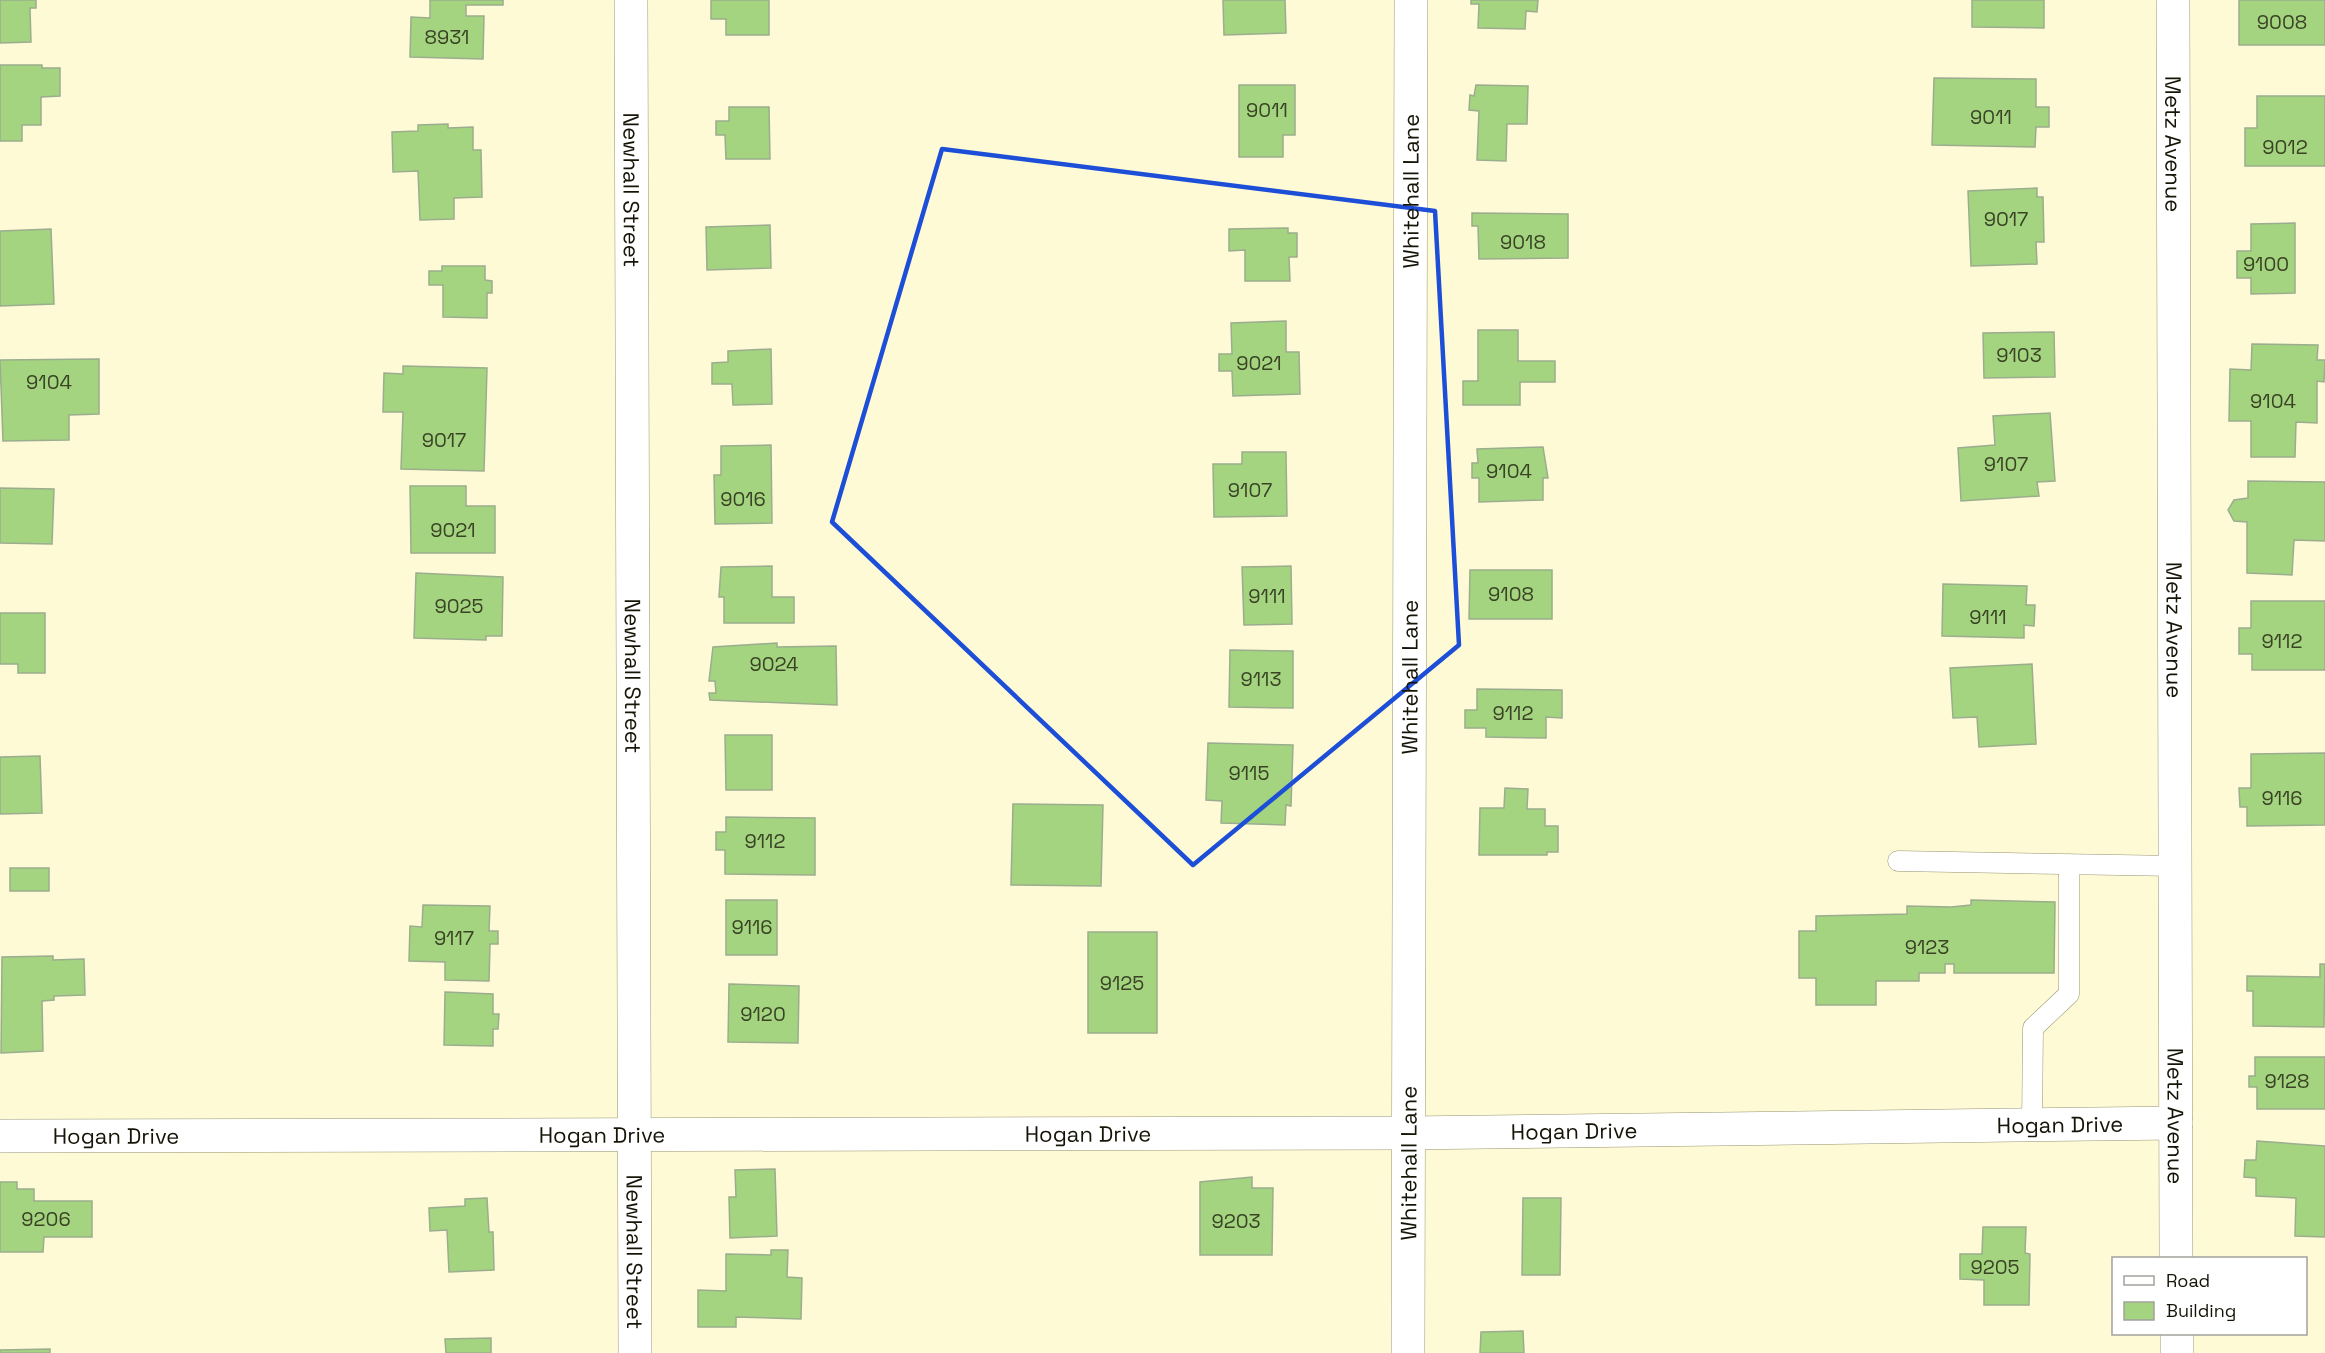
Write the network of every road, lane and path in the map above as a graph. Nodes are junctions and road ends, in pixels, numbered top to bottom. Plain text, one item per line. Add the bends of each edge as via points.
1 (631, 0) edge
2 (1411, 0) edge
3 (2174, 0) edge
4 (1898, 861) dead end
5 (2069, 864) junction
6 (2176, 866) junction
7 (2176, 1123) junction
8 (2032, 1125) junction
9 (635, 1133) junction
10 (1407, 1133) junction
11 (0, 1136) edge
12 (2176, 1257) edge
13 (2177, 1335) edge
14 (635, 1353) edge
15 (1408, 1353) edge
16 (2177, 1353) edge

1 - 9 street, Newhall Street
2 - 10 street, Whitehall Lane
3 - 6 street, Metz Avenue
4 - 5 lane
5 - 6 lane
5 - 8 lane via 2069,994 2033,1028
6 - 7 street, Metz Avenue
7 - 8 street, Hogan Drive
7 - 12 street, Metz Avenue
8 - 10 street, Hogan Drive
9 - 10 street, Hogan Drive
9 - 11 street, Hogan Drive
9 - 14 street, Newhall Street
10 - 15 street, Whitehall Lane
13 - 16 street

